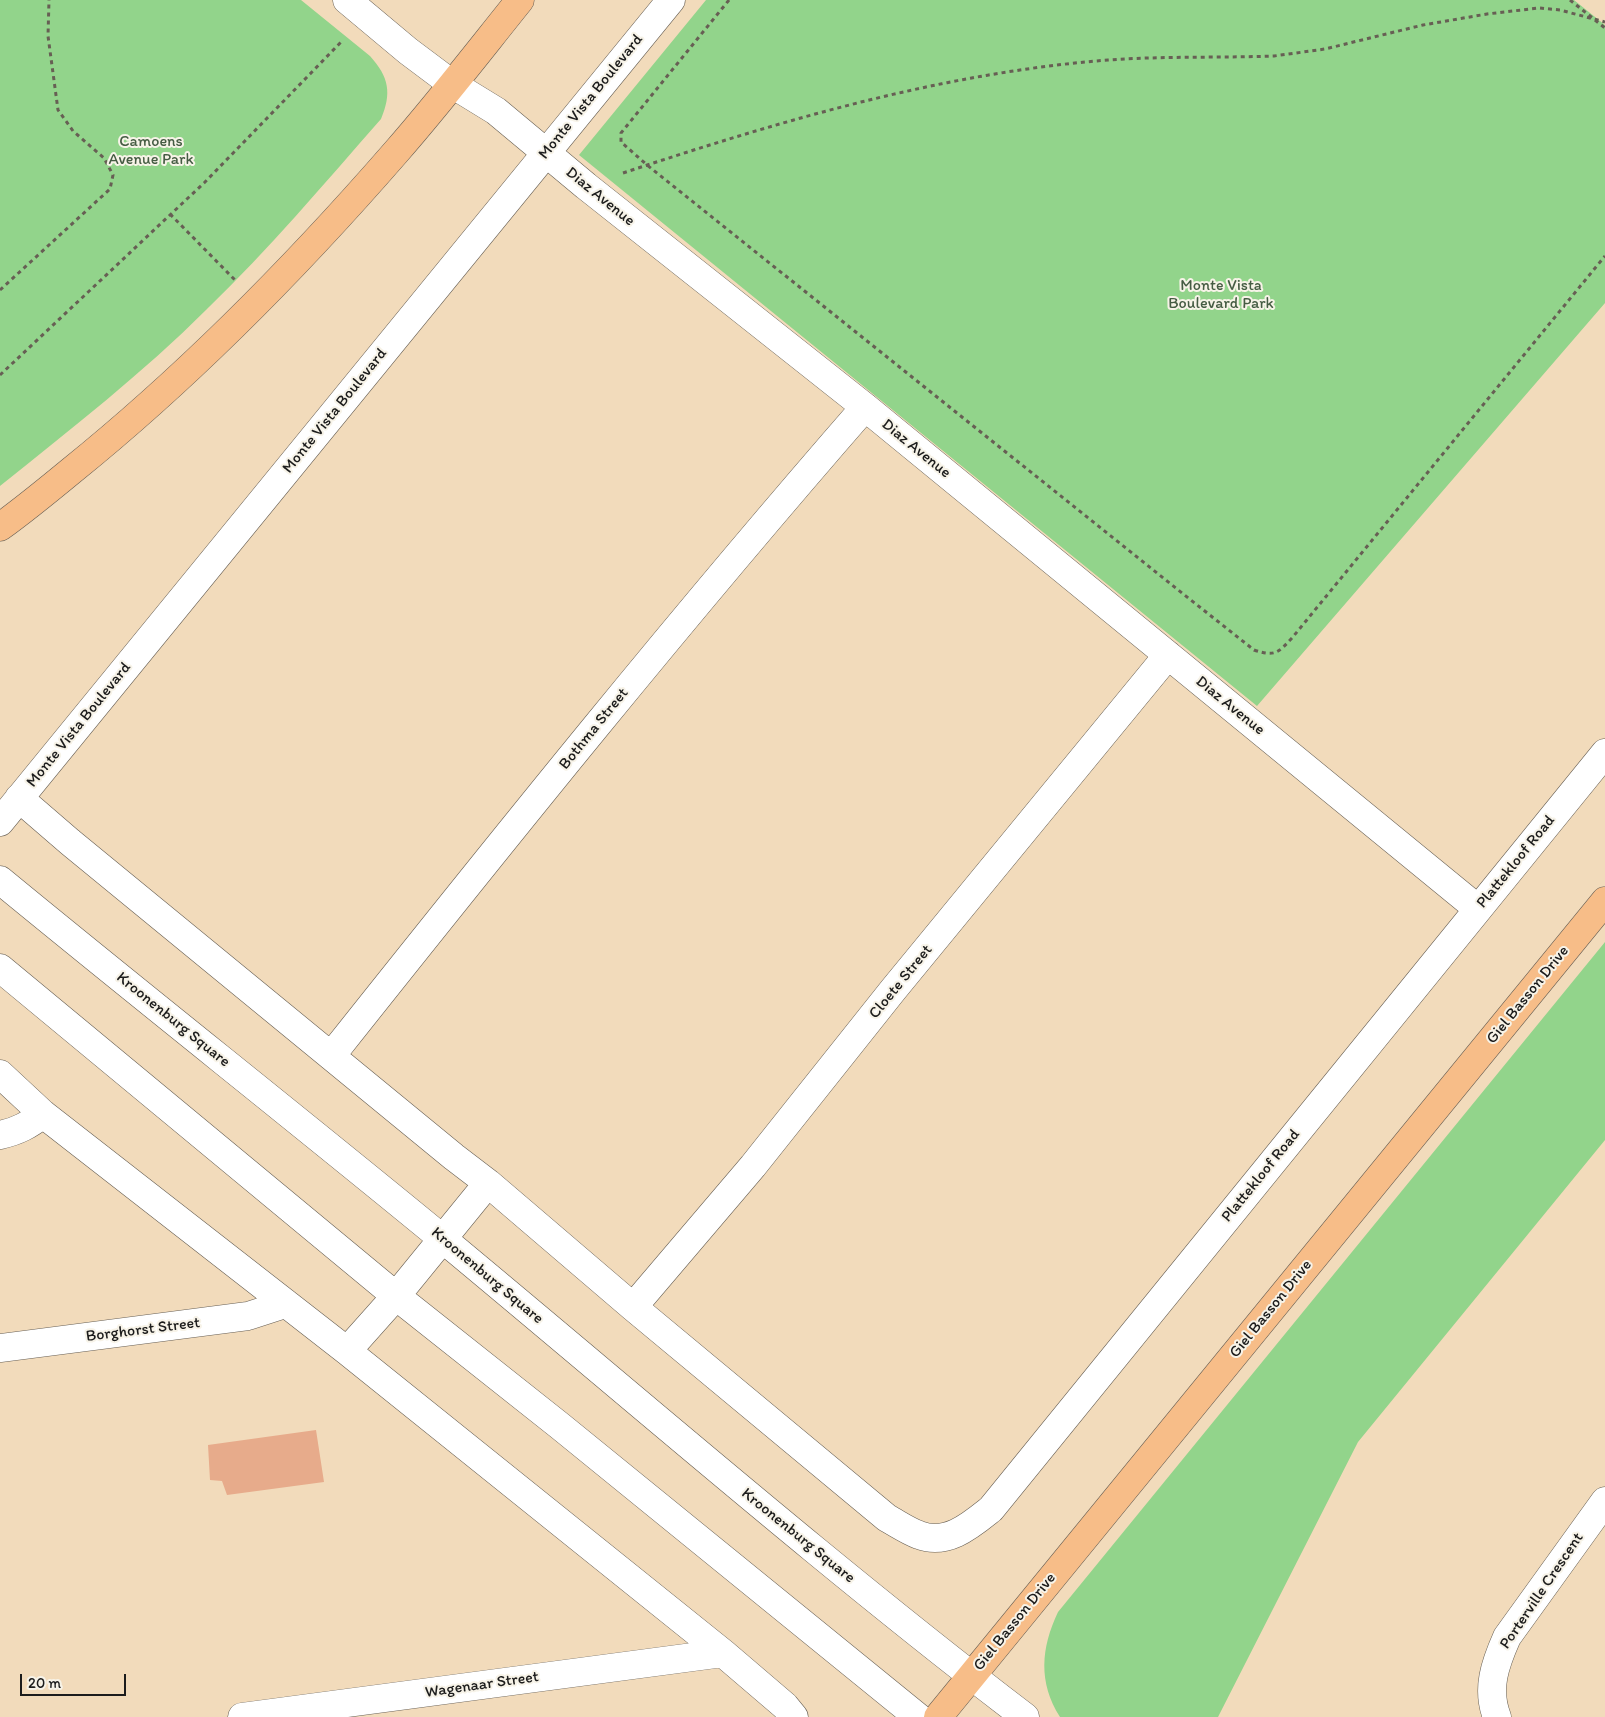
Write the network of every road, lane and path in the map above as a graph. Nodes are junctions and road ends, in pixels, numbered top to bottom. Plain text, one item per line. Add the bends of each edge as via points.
1 (49, 0) edge
2 (520, 0) edge
3 (671, 0) edge
4 (729, 0) edge
5 (1570, 0) edge
6 (356, 3) edge
7 (1597, 20) junction
8 (1605, 22) edge
9 (1605, 28) edge
10 (343, 40) dead end
11 (452, 84) junction
12 (546, 153) junction
13 (647, 165) junction
14 (622, 174) dead end
15 (170, 214) junction
16 (1605, 256) edge
17 (235, 280) dead end
18 (0, 290) edge
19 (0, 375) edge
20 (865, 407) junction
21 (0, 527) edge
22 (1168, 655) junction
23 (1605, 753) edge
24 (20, 798) junction
25 (0, 822) edge
26 (0, 880) edge
27 (1605, 901) edge
28 (1478, 909) junction
29 (0, 968) edge
30 (331, 1056) junction
31 (0, 1074) edge
32 (43, 1114) junction
33 (0, 1134) edge
34 (488, 1183) junction
35 (443, 1239) junction
36 (396, 1296) junction
37 (285, 1304) junction
38 (633, 1308) junction
39 (0, 1348) edge
40 (347, 1351) junction
41 (1605, 1500) edge
42 (723, 1653) junction
43 (971, 1676) junction
44 (242, 1717) edge
45 (794, 1717) edge
46 (918, 1717) edge
47 (938, 1717) edge
48 (1025, 1717) edge
49 (1497, 1717) edge

1 - 18 path via 48,36 58,110 73,131 104,158 113,175 110,189
2 - 11 main road
3 - 12 street, Monte Vista Boulevard
4 - 13 path via 622,133 621,142
5 - 7 path
6 - 11 street, Diaz Avenue via 408,51
7 - 8 path
7 - 9 path
7 - 13 path via 1539,8 1424,25 1302,54 1107,60 975,78 872,98
10 - 15 path
11 - 12 street, Diaz Avenue via 496,111
11 - 21 main road via 297,263 212,348 115,435
12 - 20 street, Diaz Avenue
12 - 24 street, Monte Vista Boulevard
13 - 14 path
13 - 16 path via 1189,599 1254,650 1267,654 1280,650 1292,638
15 - 17 path
15 - 19 path
20 - 22 street, Diaz Avenue
20 - 30 street, Bothma Street via 762,524
22 - 28 street, Diaz Avenue
22 - 38 street, Cloete Street via 753,1166
23 - 28 street, Plattekloof Road
24 - 25 street, Monte Vista Boulevard
24 - 30 street
26 - 35 street, Kroonenburg Square
27 - 43 main road, Giel Basson Drive
28 - 38 street, Plattekloof Road via 991,1510 946,1538 921,1536 888,1518
29 - 36 street
30 - 34 street
31 - 32 street
32 - 33 street via 14,1132
32 - 37 street
34 - 35 street
34 - 38 street
35 - 36 street
35 - 43 street, Kroonenburg Square via 735,1484
36 - 40 street
36 - 46 street
37 - 39 street, Borghorst Street via 248,1316
37 - 40 street
40 - 42 street
41 - 49 street, Porterville Crescent via 1507,1638 1496,1662 1492,1687
42 - 44 street, Wagenaar Street
42 - 45 street
43 - 47 main road, Giel Basson Drive
43 - 48 street, Kroonenburg Square

